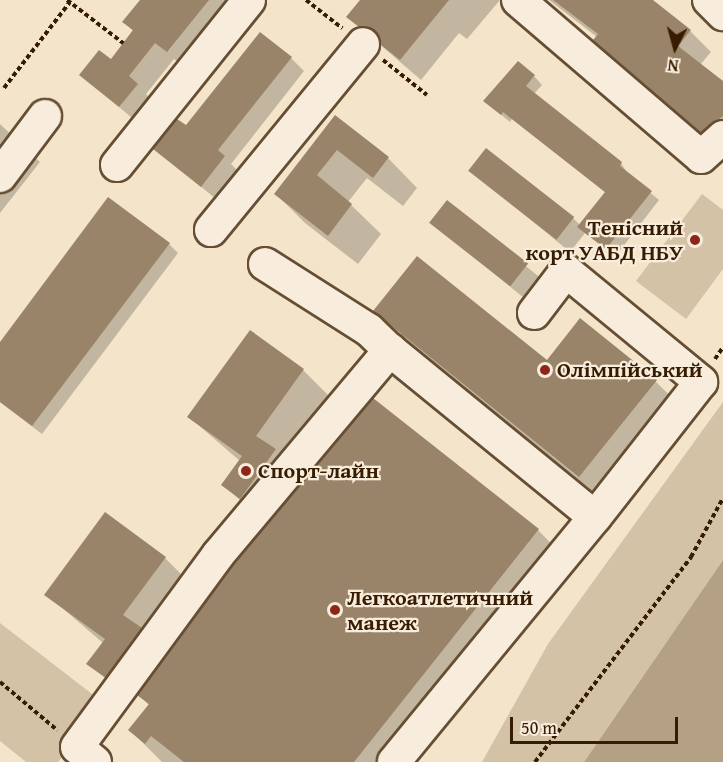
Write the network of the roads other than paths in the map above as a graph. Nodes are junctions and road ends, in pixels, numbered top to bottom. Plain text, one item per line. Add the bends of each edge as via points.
1 (249, 0) edge
2 (518, 0) edge
3 (709, 0) edge
4 (723, 14) edge
5 (363, 44) dead end
6 (45, 116) dead end
7 (723, 137) edge
8 (117, 165) dead end
9 (0, 176) edge
10 (212, 230) dead end
11 (265, 264) dead end
12 (534, 313) dead end
13 (390, 350) junction
14 (595, 517) junction
15 (86, 754) edge
16 (394, 762) edge

1 - 8 street
2 - 7 street via 701,157
3 - 4 street
5 - 10 street
6 - 9 street
11 - 13 street via 369,330
12 - 14 street via 566,271 701,382
13 - 14 street
13 - 15 street via 218,555
14 - 16 street

